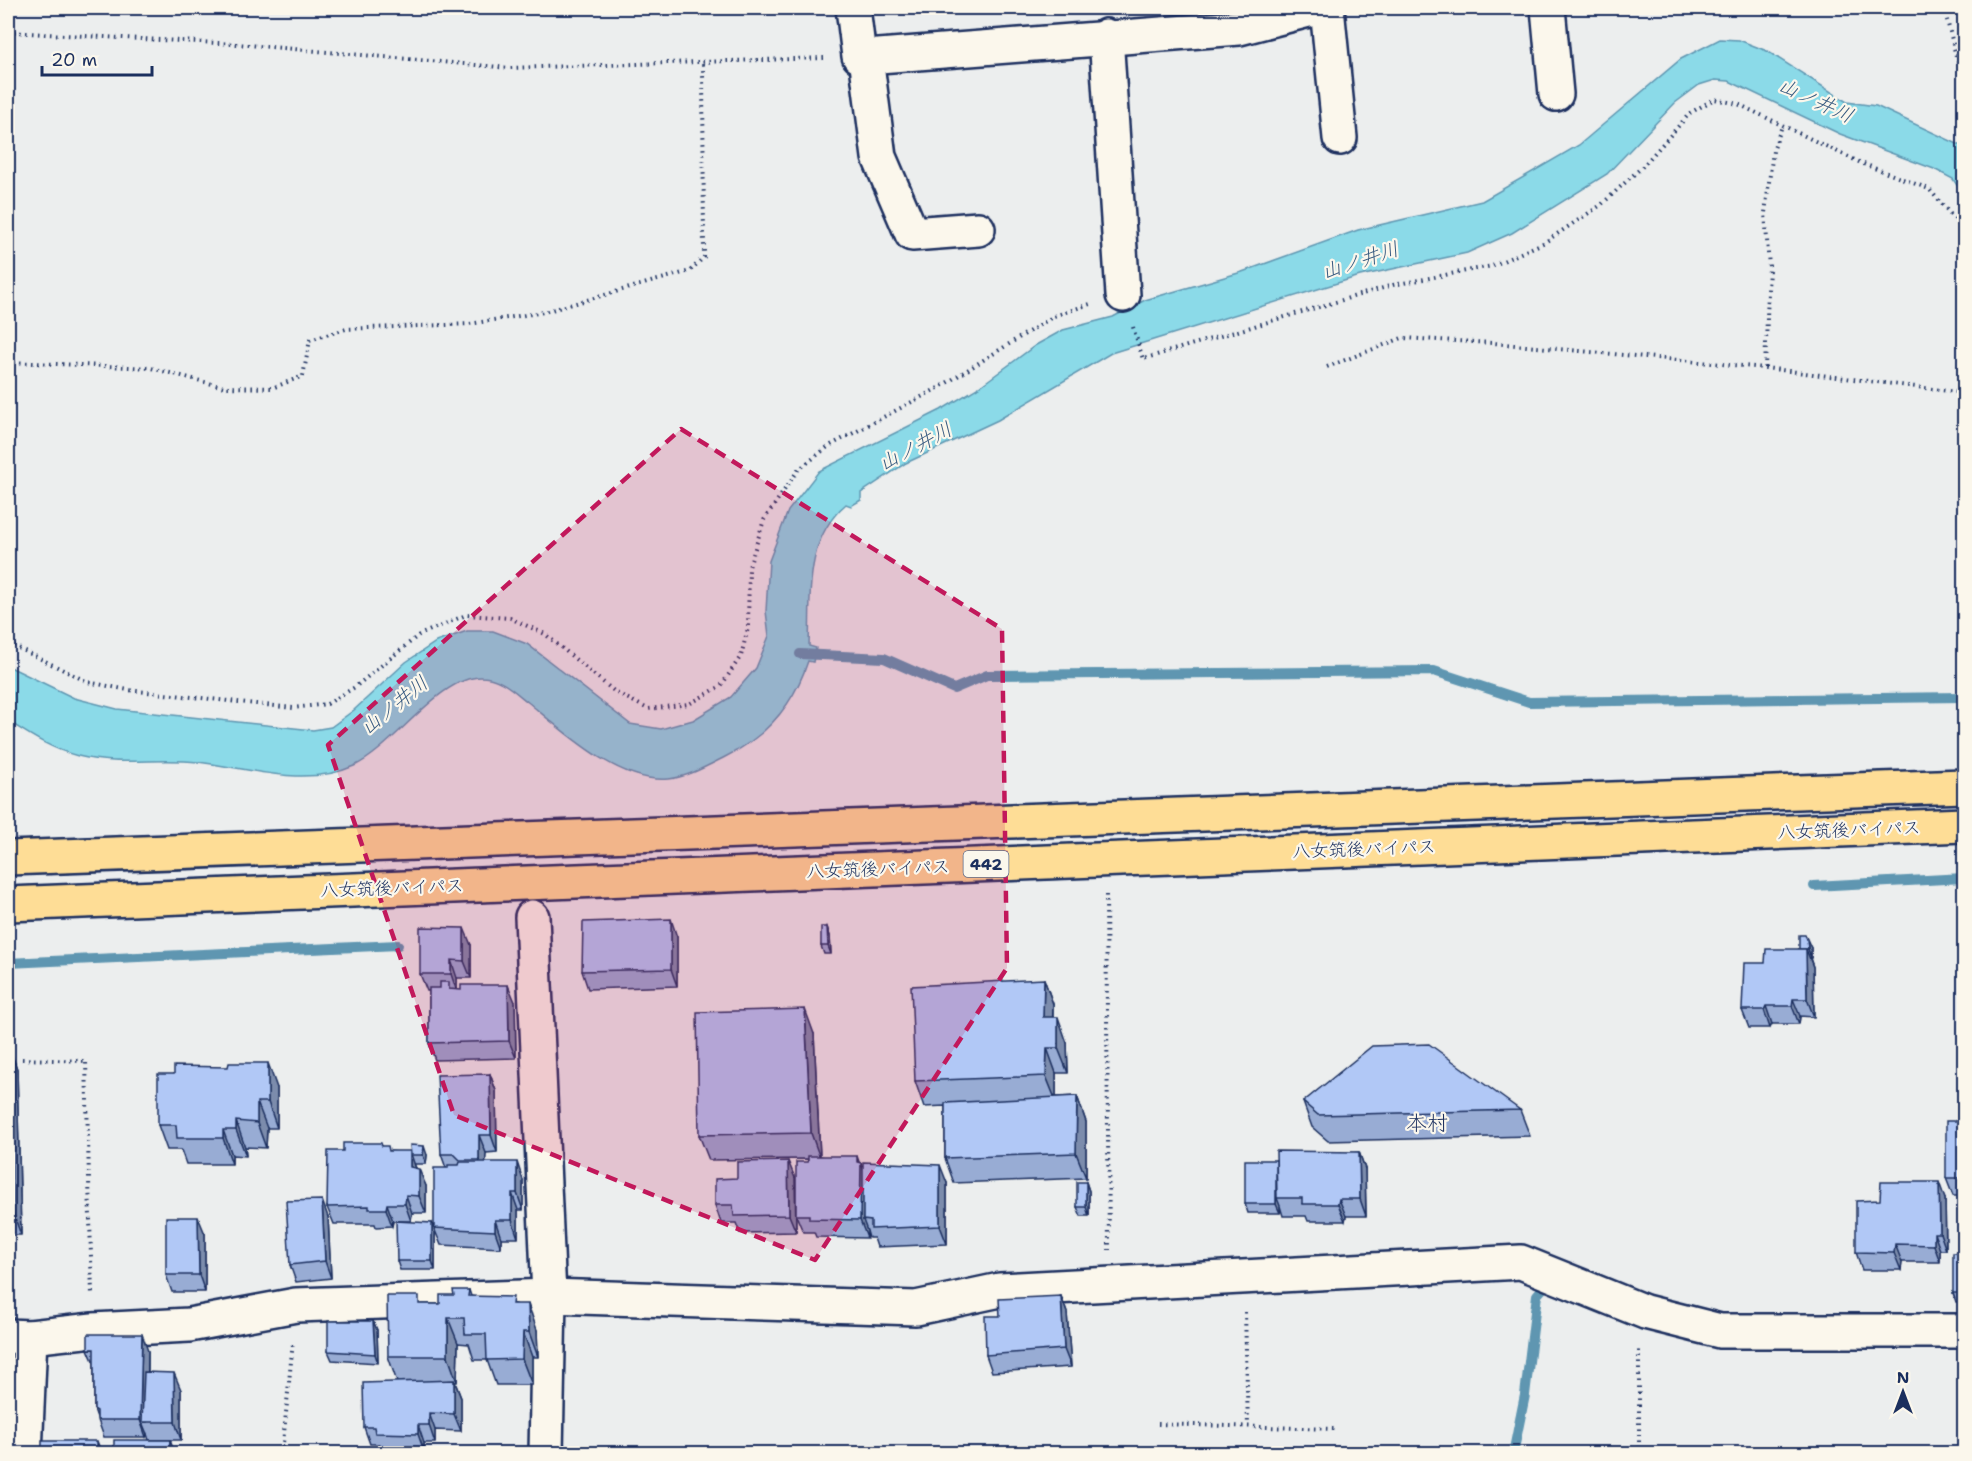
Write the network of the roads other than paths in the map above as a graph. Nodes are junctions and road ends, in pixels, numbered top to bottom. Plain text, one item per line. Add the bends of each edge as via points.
1 (853, 8) edge
2 (1316, 8) edge
3 (1327, 8) edge
4 (1548, 8) edge
5 (1233, 18) edge
6 (1106, 36) junction
7 (862, 57) junction
8 (1556, 94) dead end
9 (1340, 138) dead end
10 (978, 229) dead end
11 (1122, 294) road end
12 (1965, 786) edge
13 (1965, 825) edge
14 (8, 858) edge
15 (8, 904) edge
16 (532, 917) dead end
17 (549, 1296) junction
18 (1965, 1331) edge
19 (19, 1337) edge
20 (25, 1454) edge
21 (546, 1454) edge

1 - 7 street
2 - 5 street
3 - 9 street
4 - 8 street
5 - 6 street
6 - 7 street
6 - 11 street
7 - 10 street via 879,157 912,234
12 - 14 highway, 442
13 - 15 highway, 八女筑後バイパス / 442
16 - 17 street
17 - 18 street via 916,1308 1000,1290 1521,1262 1645,1312 1719,1331
17 - 19 street via 296,1305 189,1324
17 - 21 street
19 - 20 street

